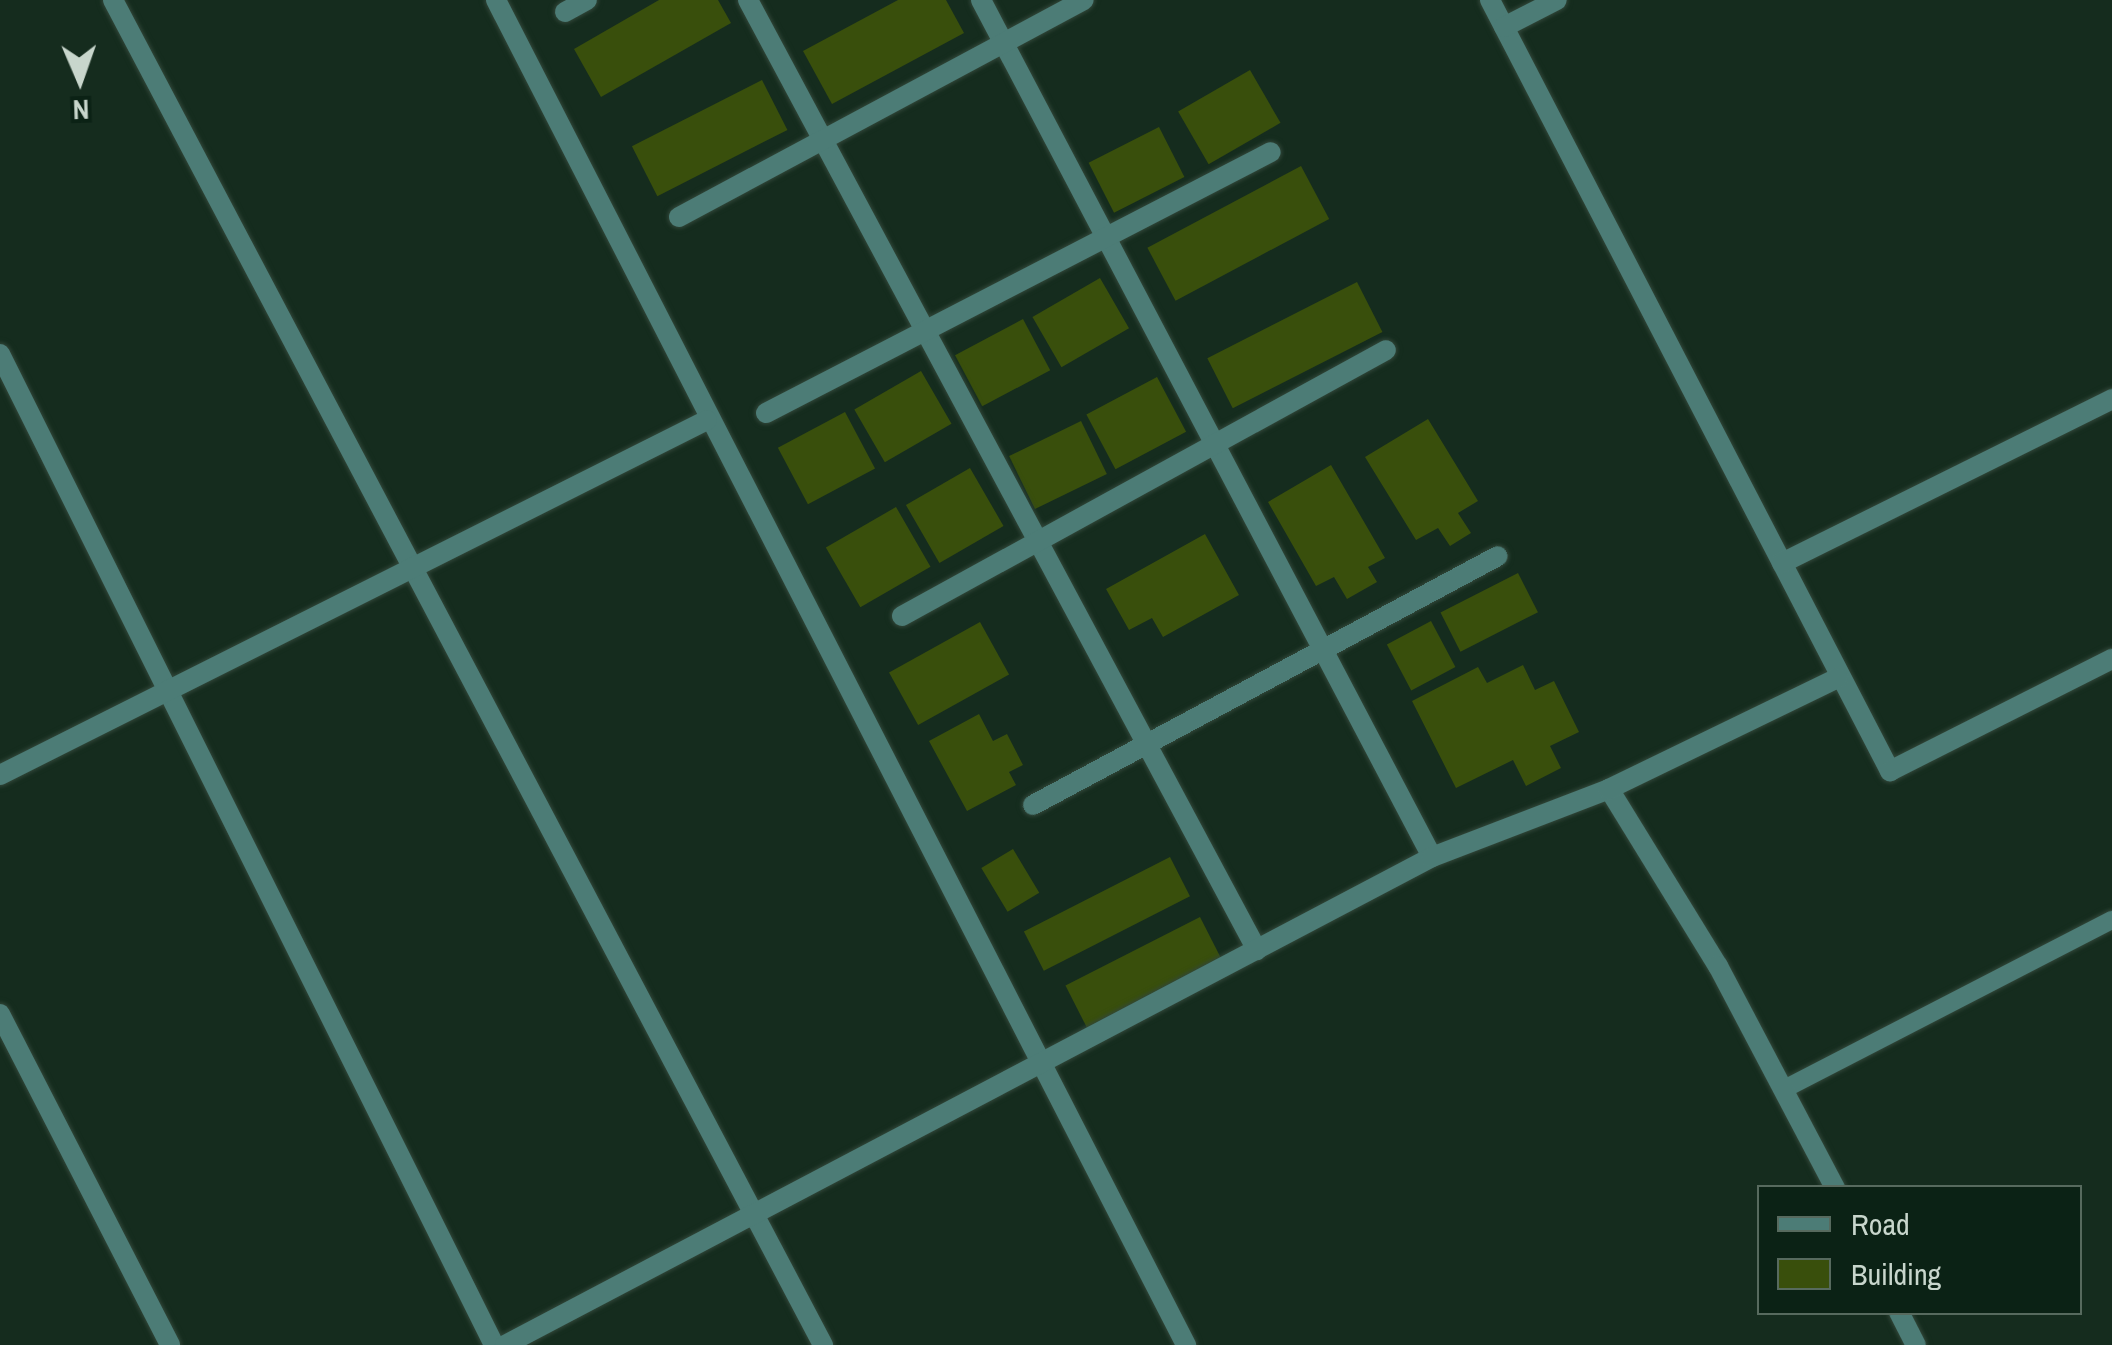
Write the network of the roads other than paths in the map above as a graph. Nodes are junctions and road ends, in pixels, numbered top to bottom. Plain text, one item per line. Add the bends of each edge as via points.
1 (112, 0) edge
2 (496, 0) edge
3 (587, 0) edge
4 (748, 0) edge
5 (981, 0) edge
6 (1084, 0) edge
7 (1490, 0) edge
8 (1557, 0) edge
9 (565, 12) dead end
10 (1504, 28) junction
11 (1003, 40) junction
12 (820, 138) junction
13 (1271, 152) dead end
14 (678, 216) dead end
15 (1104, 238) junction
16 (928, 332) junction
17 (1386, 350) dead end
18 (0, 354) edge
19 (2112, 398) edge
20 (766, 413) dead end
21 (707, 420) junction
22 (1214, 441) junction
23 (1034, 539) junction
24 (1498, 556) dead end
25 (1782, 563) junction
26 (418, 566) junction
27 (902, 616) dead end
28 (1322, 647) junction
29 (2112, 658) edge
30 (1838, 678) junction
31 (168, 691) junction
32 (1143, 741) junction
33 (0, 774) edge
34 (1609, 789) junction
35 (1033, 805) dead end
36 (1432, 857) junction
37 (2112, 920) edge
38 (1257, 950) junction
39 (0, 1014) edge
40 (1042, 1064) junction
41 (1784, 1089) junction
42 (1833, 1185) edge
43 (755, 1214) junction
44 (1901, 1315) edge
45 (170, 1345) edge
46 (494, 1345) edge
47 (505, 1345) edge
48 (823, 1345) edge
49 (1186, 1345) edge
50 (1916, 1345) edge

1 - 26 street
2 - 21 street
3 - 9 street
4 - 12 street
5 - 11 street
6 - 11 street
7 - 10 street
8 - 10 street
10 - 25 street
11 - 12 street
11 - 15 street
12 - 14 street
12 - 16 street
13 - 15 street
15 - 16 street
15 - 22 street
16 - 20 street
16 - 23 street
17 - 22 street
18 - 31 street
19 - 25 street
21 - 26 street
21 - 40 street
22 - 23 street
22 - 28 street
23 - 27 street
23 - 32 street
24 - 28 street
25 - 30 street
26 - 31 street
26 - 43 street
28 - 32 street
28 - 36 street
29 - 30 street via 1890,771
30 - 34 street
31 - 33 street
31 - 46 street
32 - 35 street
32 - 38 street
34 - 36 street
34 - 41 street
36 - 38 street
37 - 41 lane
38 - 40 street
39 - 45 street
40 - 43 street
40 - 49 street
41 - 42 street
43 - 47 street
43 - 48 street
44 - 50 street

